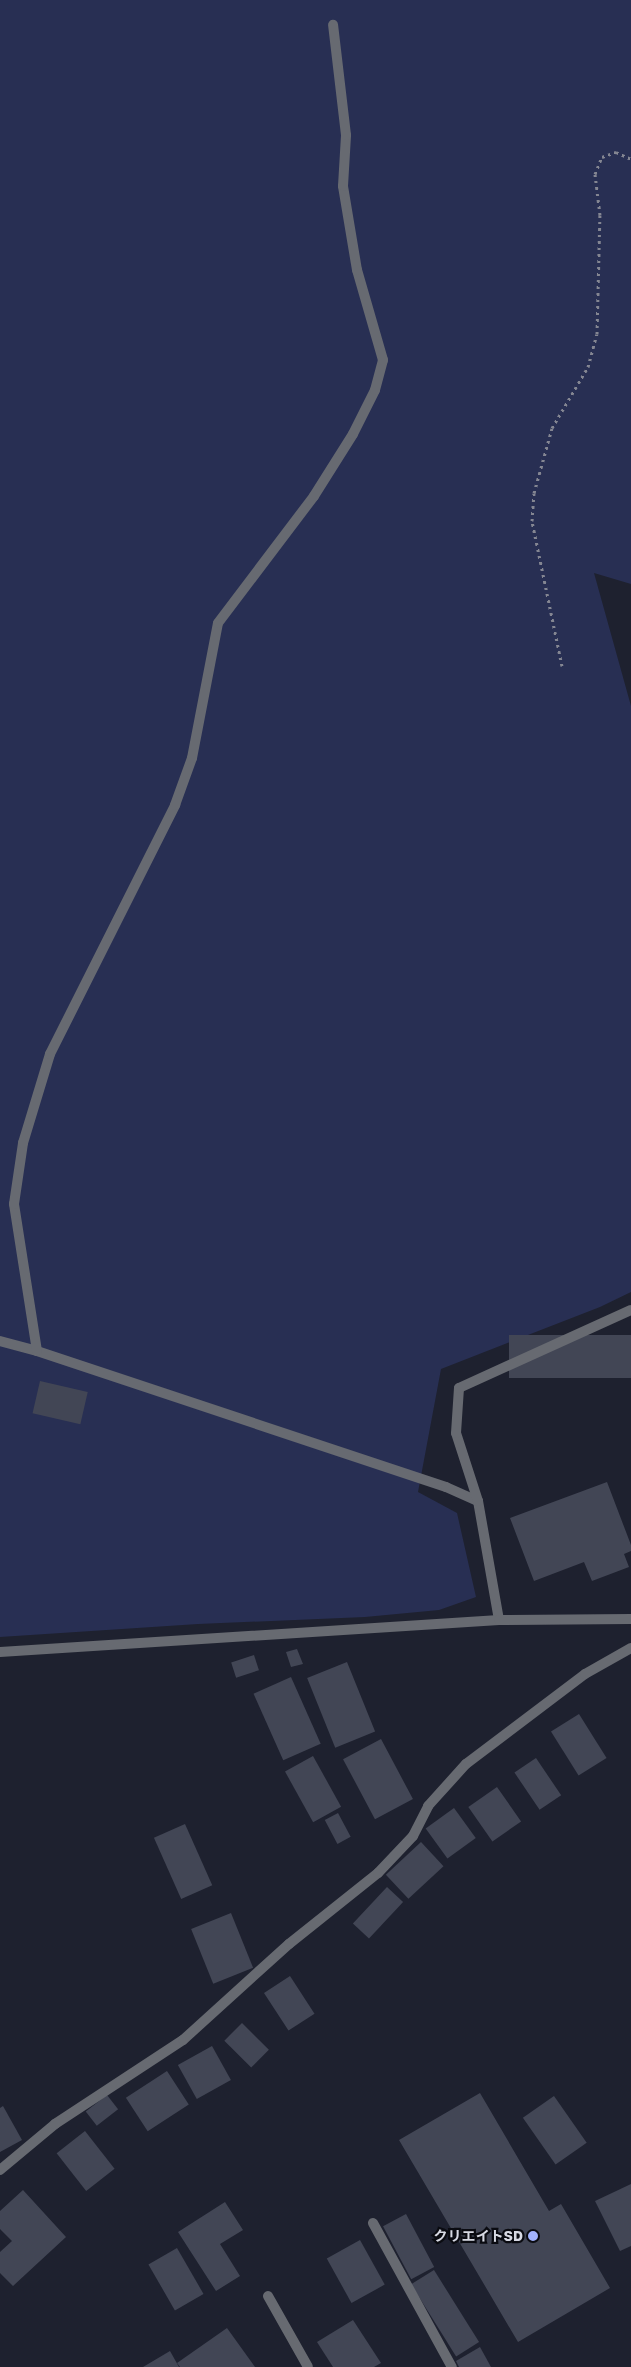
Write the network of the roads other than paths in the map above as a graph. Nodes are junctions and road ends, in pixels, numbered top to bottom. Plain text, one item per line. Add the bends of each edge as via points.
1 (333, 25) dead end
2 (631, 1310) edge
3 (0, 1341) edge
4 (37, 1351) junction
5 (478, 1501) junction
6 (631, 1619) edge
7 (499, 1620) junction
8 (631, 1648) edge
9 (0, 1652) edge
10 (0, 2170) edge
11 (373, 2223) dead end
12 (268, 2296) dead end
13 (308, 2367) edge
14 (452, 2367) edge

1 - 4 street via 346,136 342,186 357,270 382,360 375,390 353,434 314,496 218,623 192,758 174,805 50,1054 23,1143 14,1204
2 - 5 street via 459,1388 456,1434
3 - 4 street
4 - 5 street via 446,1487
5 - 7 street
6 - 7 street
7 - 9 street
8 - 10 street via 585,1674 466,1764 428,1806 412,1836 378,1873 289,1944 183,2040 55,2124
11 - 14 street
12 - 13 street

